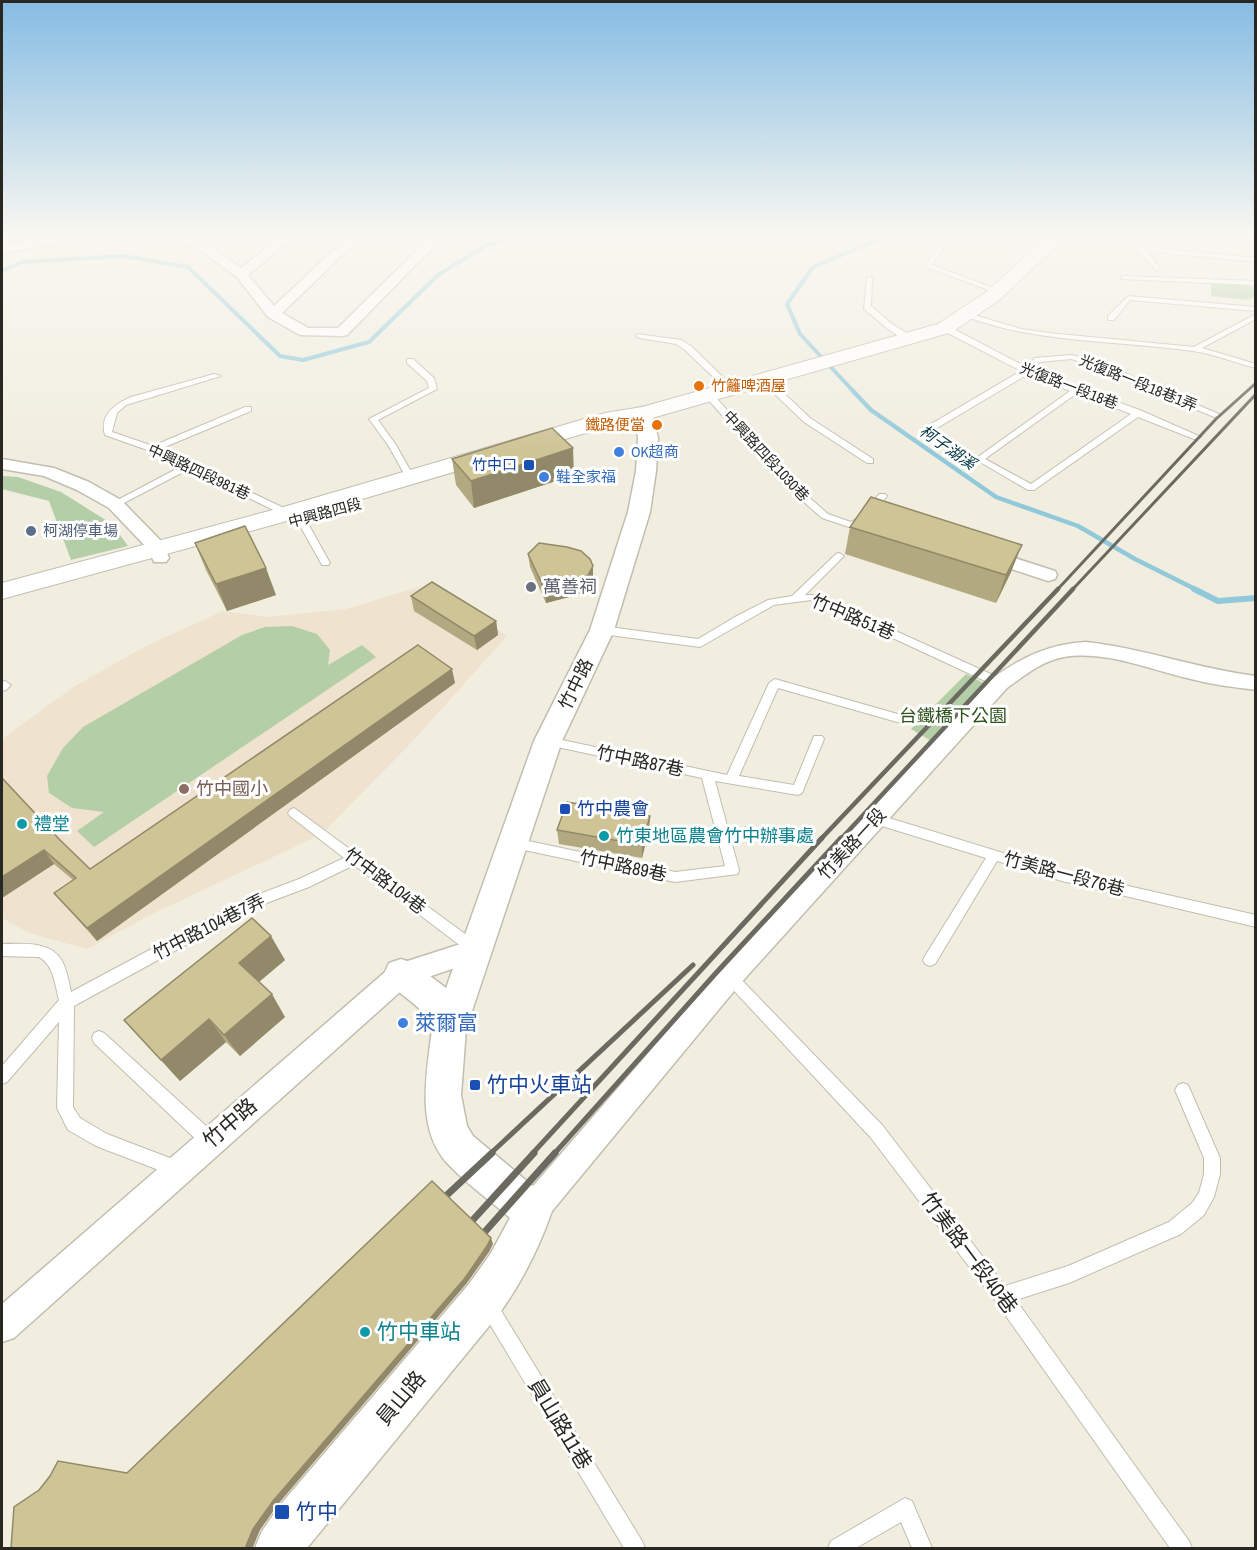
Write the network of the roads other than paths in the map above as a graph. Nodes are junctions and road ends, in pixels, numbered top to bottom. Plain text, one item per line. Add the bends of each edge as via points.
1 (267, 306) edge
2 (281, 306) edge
3 (368, 306) edge
4 (867, 306) edge
5 (981, 306) edge
6 (1121, 306) edge
7 (1225, 306) edge
8 (1256, 309) edge
9 (273, 314) junction
10 (970, 315) junction
11 (1256, 316) edge
12 (1111, 318) dead end
13 (945, 328) junction
14 (639, 336) dead end
15 (910, 339) junction
16 (1196, 350) junction
17 (410, 361) dead end
18 (1256, 366) edge
19 (1027, 371) junction
20 (217, 376) dead end
21 (763, 378) junction
22 (730, 388) junction
23 (1076, 390) junction
24 (708, 394) junction
25 (248, 409) dead end
26 (644, 413) junction
27 (1139, 413) junction
28 (1217, 415) dead end
29 (928, 429) dead end
30 (1197, 437) dead end
31 (153, 449) junction
32 (870, 461) dead end
33 (2, 464) edge
34 (189, 466) junction
35 (427, 477) junction
36 (882, 496) dead end
37 (115, 504) junction
38 (296, 516) junction
39 (890, 524) edge
40 (856, 525) junction
41 (969, 549) edge
42 (159, 552) junction
43 (839, 556) dead end
44 (325, 563) dead end
45 (1048, 575) dead end
46 (2, 591) edge
47 (797, 597) junction
48 (2, 602) edge
49 (602, 630) junction
50 (1256, 683) edge
51 (1000, 684) junction
52 (904, 720) dead end
53 (818, 740) dead end
54 (549, 741) junction
55 (706, 775) junction
56 (731, 780) junction
57 (294, 813) dead end
58 (876, 819) junction
59 (514, 843) junction
60 (994, 856) junction
61 (355, 859) junction
62 (1256, 921) edge
63 (2, 950) edge
64 (476, 950) junction
65 (930, 960) dead end
66 (401, 974) junction
67 (730, 977) junction
68 (67, 1002) junction
69 (450, 1029) junction
70 (99, 1038) dead end
71 (2, 1077) edge
72 (1183, 1090) dead end
73 (210, 1141) junction
74 (178, 1169) junction
75 (532, 1211) junction
76 (1002, 1296) junction
77 (484, 1299) junction
78 (2, 1326) edge
79 (279, 1548) edge
80 (635, 1548) edge
81 (838, 1548) edge
82 (922, 1548) edge
83 (1182, 1548) edge

1 - 9 street
2 - 9 street
3 - 9 street via 342,332 305,332
4 - 15 lane
5 - 10 main road, 中興路四段
6 - 12 lane
7 - 8 lane
10 - 13 main road, 中興路四段
10 - 16 lane via 1038,334
11 - 16 lane
13 - 15 main road, 中興路四段
13 - 19 lane, 光復路一段18巷
14 - 22 lane via 678,342
15 - 21 main road, 中興路四段
16 - 18 lane
17 - 35 lane via 431,380 433,388 373,419 392,445
19 - 23 lane, 光復路一段18巷
19 - 28 lane, 光復路一段18巷1弄 via 1038,360 1071,357
19 - 29 lane, 光復路一段18巷1弄
20 - 31 lane, 中興路四段981巷 via 118,406 107,423 108,433
21 - 22 main road, 中興路四段
21 - 32 lane via 807,420
22 - 24 main road, 中興路四段
23 - 27 lane, 光復路一段18巷
23 - 27 lane via 979,459 1031,488
24 - 26 main road, 中興路四段
24 - 40 lane, 中興路四段1030巷 via 783,479 825,516
25 - 31 lane
26 - 35 main road, 中興路四段 via 620,428
26 - 49 street, 竹中路 via 648,438 639,513
27 - 30 lane, 光復路一段18巷
31 - 34 lane, 中興路四段981巷
33 - 37 street via 48,472
34 - 37 lane
34 - 38 lane, 中興路四段981巷
35 - 38 main road, 中興路四段
36 - 40 lane
37 - 42 street
38 - 42 main road, 中興路四段
38 - 44 lane
39 - 40 street
41 - 45 street
42 - 46 main road, 中興路四段
42 - 48 main road, 中興路四段
43 - 47 lane
47 - 49 lane, 竹中路51巷 via 772,602 700,644
47 - 51 lane, 竹中路51巷 via 820,599
49 - 54 street, 竹中路
50 - 51 street, 竹美路一段 via 1212,677 1092,648 1037,657
51 - 58 street, 竹美路一段
52 - 56 lane via 775,683
53 - 56 lane, 竹中路87巷 via 798,790
54 - 55 lane, 竹中路87巷
54 - 59 street, 竹中路
55 - 56 lane, 竹中路87巷
55 - 59 lane, 竹中路89巷 via 733,870 675,877
57 - 61 lane, 竹中路104巷
58 - 60 lane, 竹美路一段76巷
58 - 67 street, 竹美路一段
59 - 64 street, 竹中路
60 - 62 lane, 竹美路一段76巷 via 1062,876
60 - 65 lane
61 - 64 lane, 竹中路104巷
61 - 68 lane, 竹中路104巷7弄 via 246,905
63 - 68 lane via 39,951 48,955 56,963
64 - 66 street, 竹中路
64 - 69 street, 竹中路
66 - 69 street via 445,1010
66 - 73 street, 竹中路
67 - 75 street, 竹美路一段
67 - 76 lane, 竹美路一段40巷 via 877,1132
68 - 71 lane
68 - 74 lane via 68,1117 83,1131
69 - 75 street, 竹中路 via 443,1095 450,1133 460,1149
70 - 73 lane
72 - 76 lane via 1212,1158 1206,1197 1198,1209 1164,1233 1069,1274
73 - 74 street, 竹中路
74 - 78 street, 竹中路
75 - 77 street, 員山路 via 507,1270
76 - 83 lane, 竹美路一段40巷
77 - 79 street, 員山路
77 - 80 lane, 員山路11巷
81 - 82 lane via 905,1508

